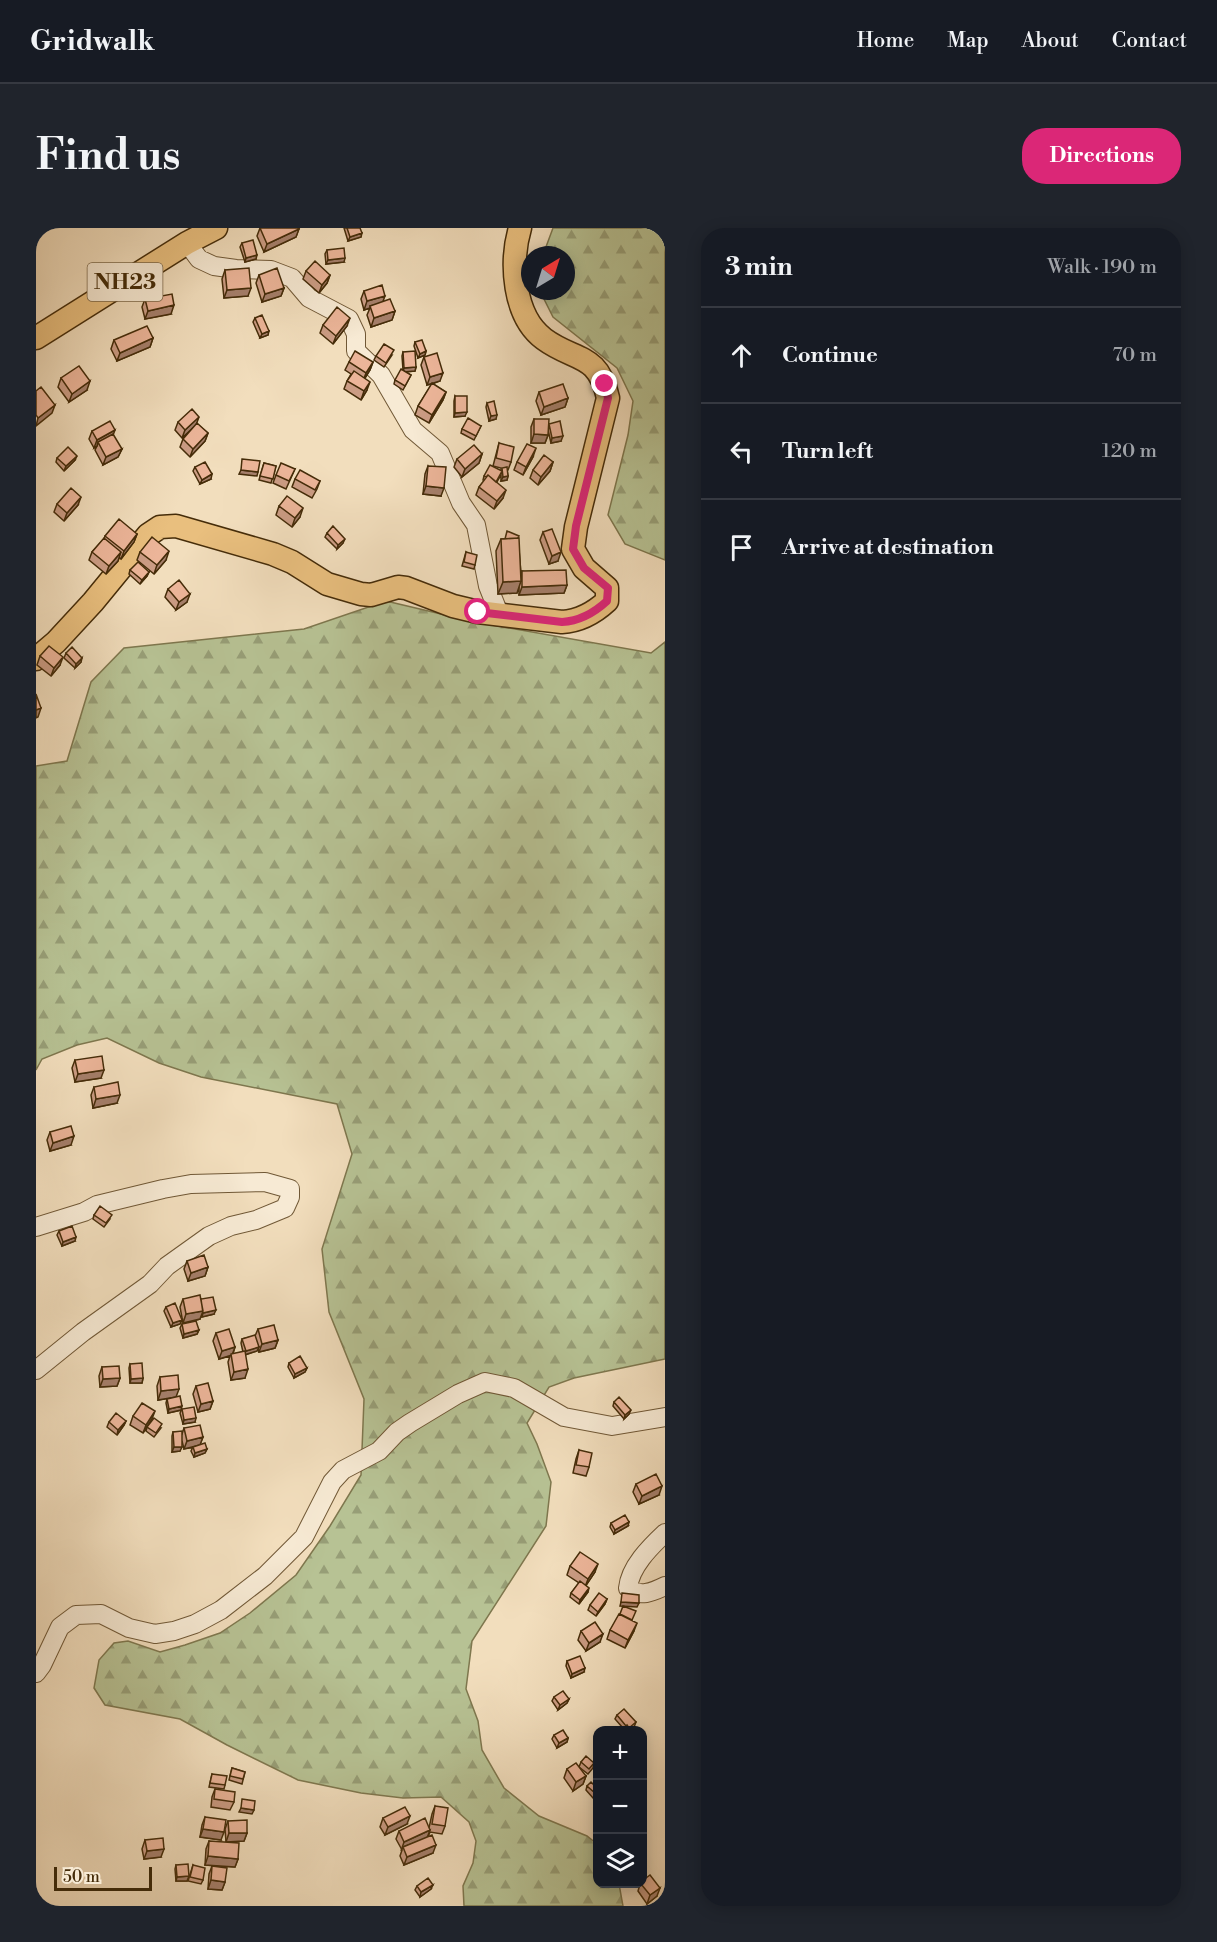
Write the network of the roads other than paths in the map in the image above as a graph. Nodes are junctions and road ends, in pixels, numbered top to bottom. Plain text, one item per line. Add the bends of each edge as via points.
1 (216, 228) edge
2 (520, 228) edge
3 (187, 243) junction
4 (36, 338) edge
5 (500, 616) junction
6 (36, 659) edge
7 (36, 1227) edge
8 (36, 1370) edge
9 (665, 1417) edge
10 (665, 1533) edge
11 (665, 1586) edge
12 (36, 1672) edge

1 - 3 main road, NH23
2 - 5 main road via 516,280 519,300 529,321 543,338 592,364 605,384 608,398 573,549 584,568 608,588 607,601 596,611 573,621
3 - 4 main road, NH23
3 - 5 street via 199,259 214,266 271,270 292,278 309,298 349,319 356,334 356,351 381,375 413,430 440,453 461,503 476,525 488,586
5 - 6 main road via 453,606 406,588 361,594 327,584 273,554 176,526 160,527 148,535 93,602
7 - 8 street via 97,1204 163,1188 266,1182 290,1189 285,1208 209,1236
9 - 12 street via 612,1426 564,1417 514,1388 486,1382 410,1423 379,1451 343,1470 332,1482 304,1537 265,1576 221,1610 195,1624 155,1634 129,1628 101,1614 76,1615 60,1627
10 - 11 street via 629,1575 628,1588 640,1594

